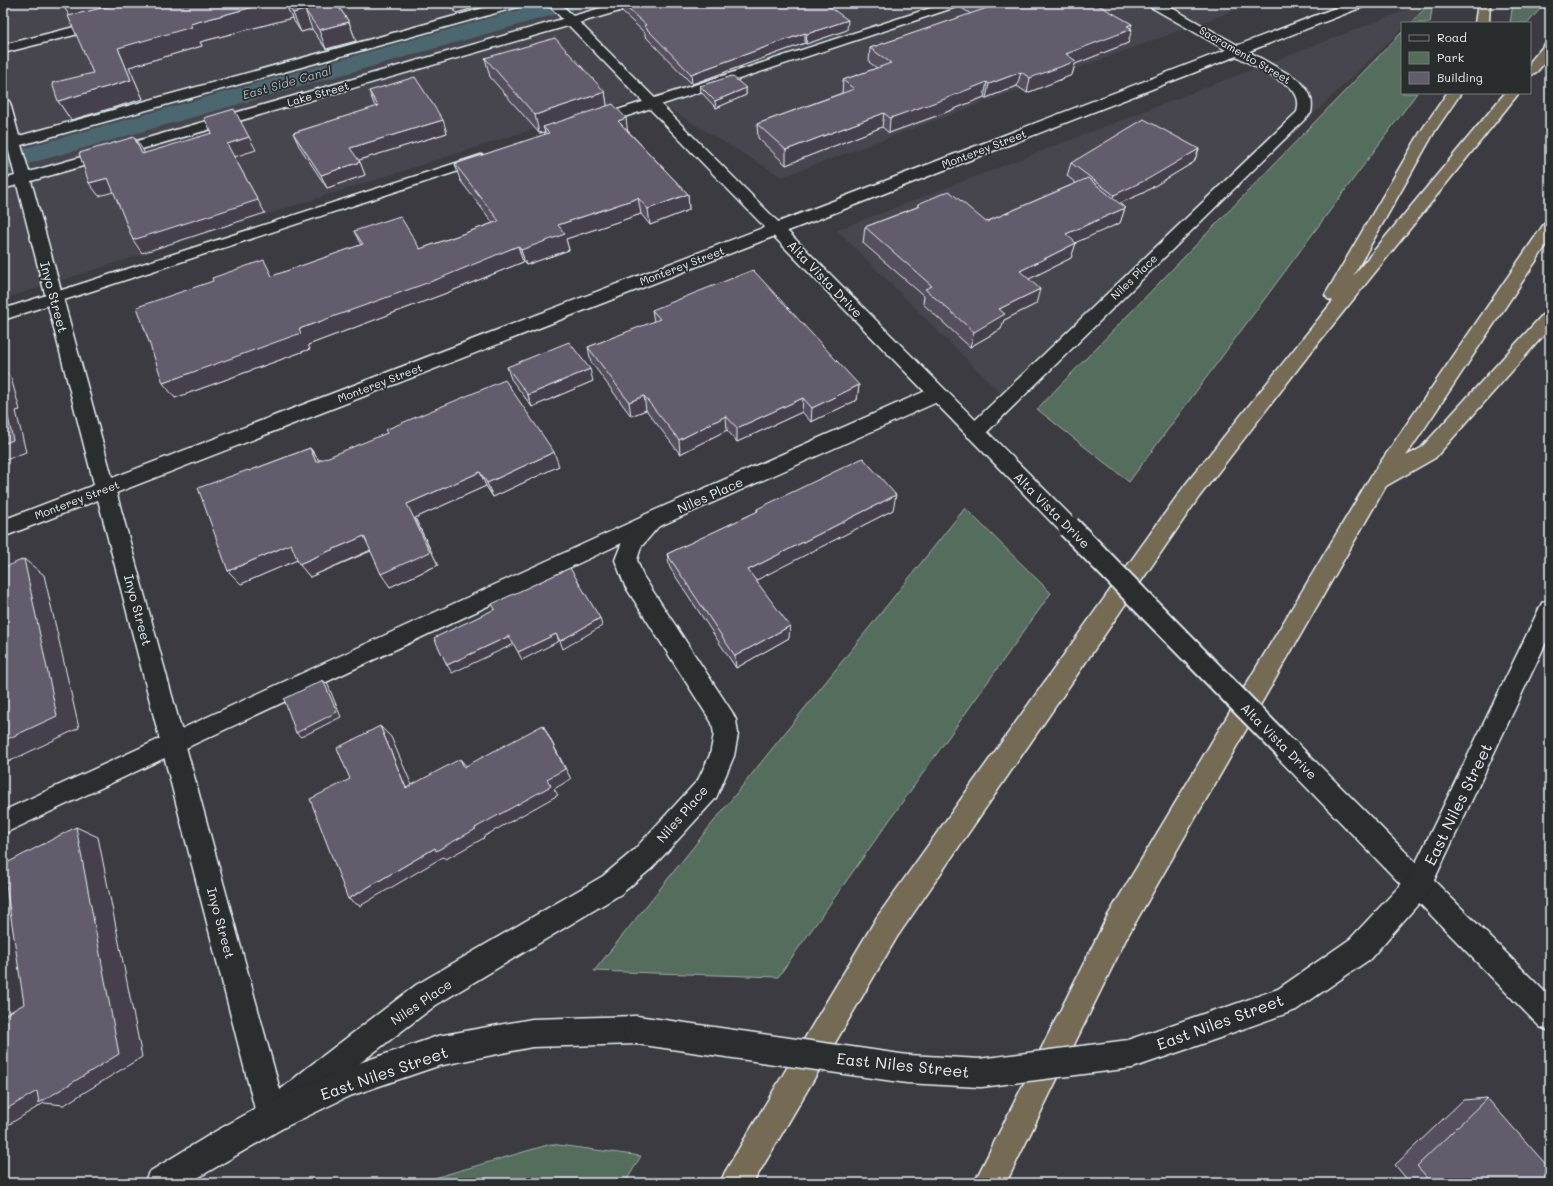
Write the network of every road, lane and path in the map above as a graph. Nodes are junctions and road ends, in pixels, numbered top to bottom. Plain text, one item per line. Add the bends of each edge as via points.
1 (516, 3) edge
2 (553, 3) edge
3 (632, 3) edge
4 (958, 3) edge
5 (1154, 3) edge
6 (1360, 3) edge
7 (1484, 3) edge
8 (571, 21) junction
9 (111, 22) edge
10 (1482, 22) edge
11 (1550, 47) edge
12 (3, 49) edge
13 (1238, 50) junction
14 (1531, 70) edge
15 (1453, 94) edge
16 (1511, 94) edge
17 (3, 103) edge
18 (652, 103) junction
19 (1294, 123) joint
20 (584, 125) edge
21 (8, 144) edge
22 (493, 155) edge
23 (13, 182) edge
24 (1550, 228) edge
25 (776, 230) junction
26 (55, 298) junction
27 (3, 315) edge
28 (1550, 317) edge
29 (1301, 352) junction
30 (937, 394) junction
31 (975, 432) junction
32 (1378, 482) junction
33 (106, 489) junction
34 (651, 521) junction
35 (3, 529) edge
36 (1550, 610) edge
37 (173, 743) junction
38 (3, 823) edge
39 (1419, 884) junction
40 (1550, 1017) edge
41 (272, 1117) junction
42 (160, 1183) edge
43 (736, 1183) edge
44 (990, 1183) edge

1 - 21 street
2 - 8 street, Alta Vista Drive
3 - 8 street, Lake Street
4 - 18 lane
5 - 13 street, Sacramento Street
6 - 13 street, Monterey Street
7 - 10 highway
8 - 18 street, Alta Vista Drive
8 - 23 street, Lake Street
9 - 12 lane
11 - 14 highway
13 - 19 street, Sacramento Street via 1294,83 1303,93 1307,103 1304,113
13 - 25 street, Monterey Street
15 - 29 highway via 1428,131
16 - 29 highway
17 - 21 street, Inyo Street
18 - 20 lane
18 - 25 street, Alta Vista Drive
19 - 31 street, Niles Place
21 - 23 street, Inyo Street
22 - 26 lane
23 - 26 street, Inyo Street
24 - 32 highway
25 - 30 street, Alta Vista Drive
25 - 33 street, Monterey Street
26 - 27 lane
26 - 33 street, Inyo Street
28 - 32 highway via 1428,453
29 - 43 highway via 1192,492 887,928
30 - 31 street, Alta Vista Drive
30 - 34 street, Niles Place
31 - 39 street, Alta Vista Drive, bridge
32 - 44 highway via 1117,927
33 - 35 street, Monterey Street
33 - 37 street, Inyo Street
34 - 37 lane
34 - 41 street, Niles Place via 632,543 626,560 633,580 724,720 726,734 722,756 706,789 643,859 612,885 426,995 317,1078
36 - 39 street, East Niles Street
37 - 38 lane
37 - 41 street, Inyo Street
39 - 40 street, Alta Vista Drive
39 - 41 street, East Niles Street, bridge via 1360,949 1286,1000 1130,1054 980,1073 907,1069 637,1030 532,1033 438,1051 342,1084
41 - 42 street, East Niles Street

